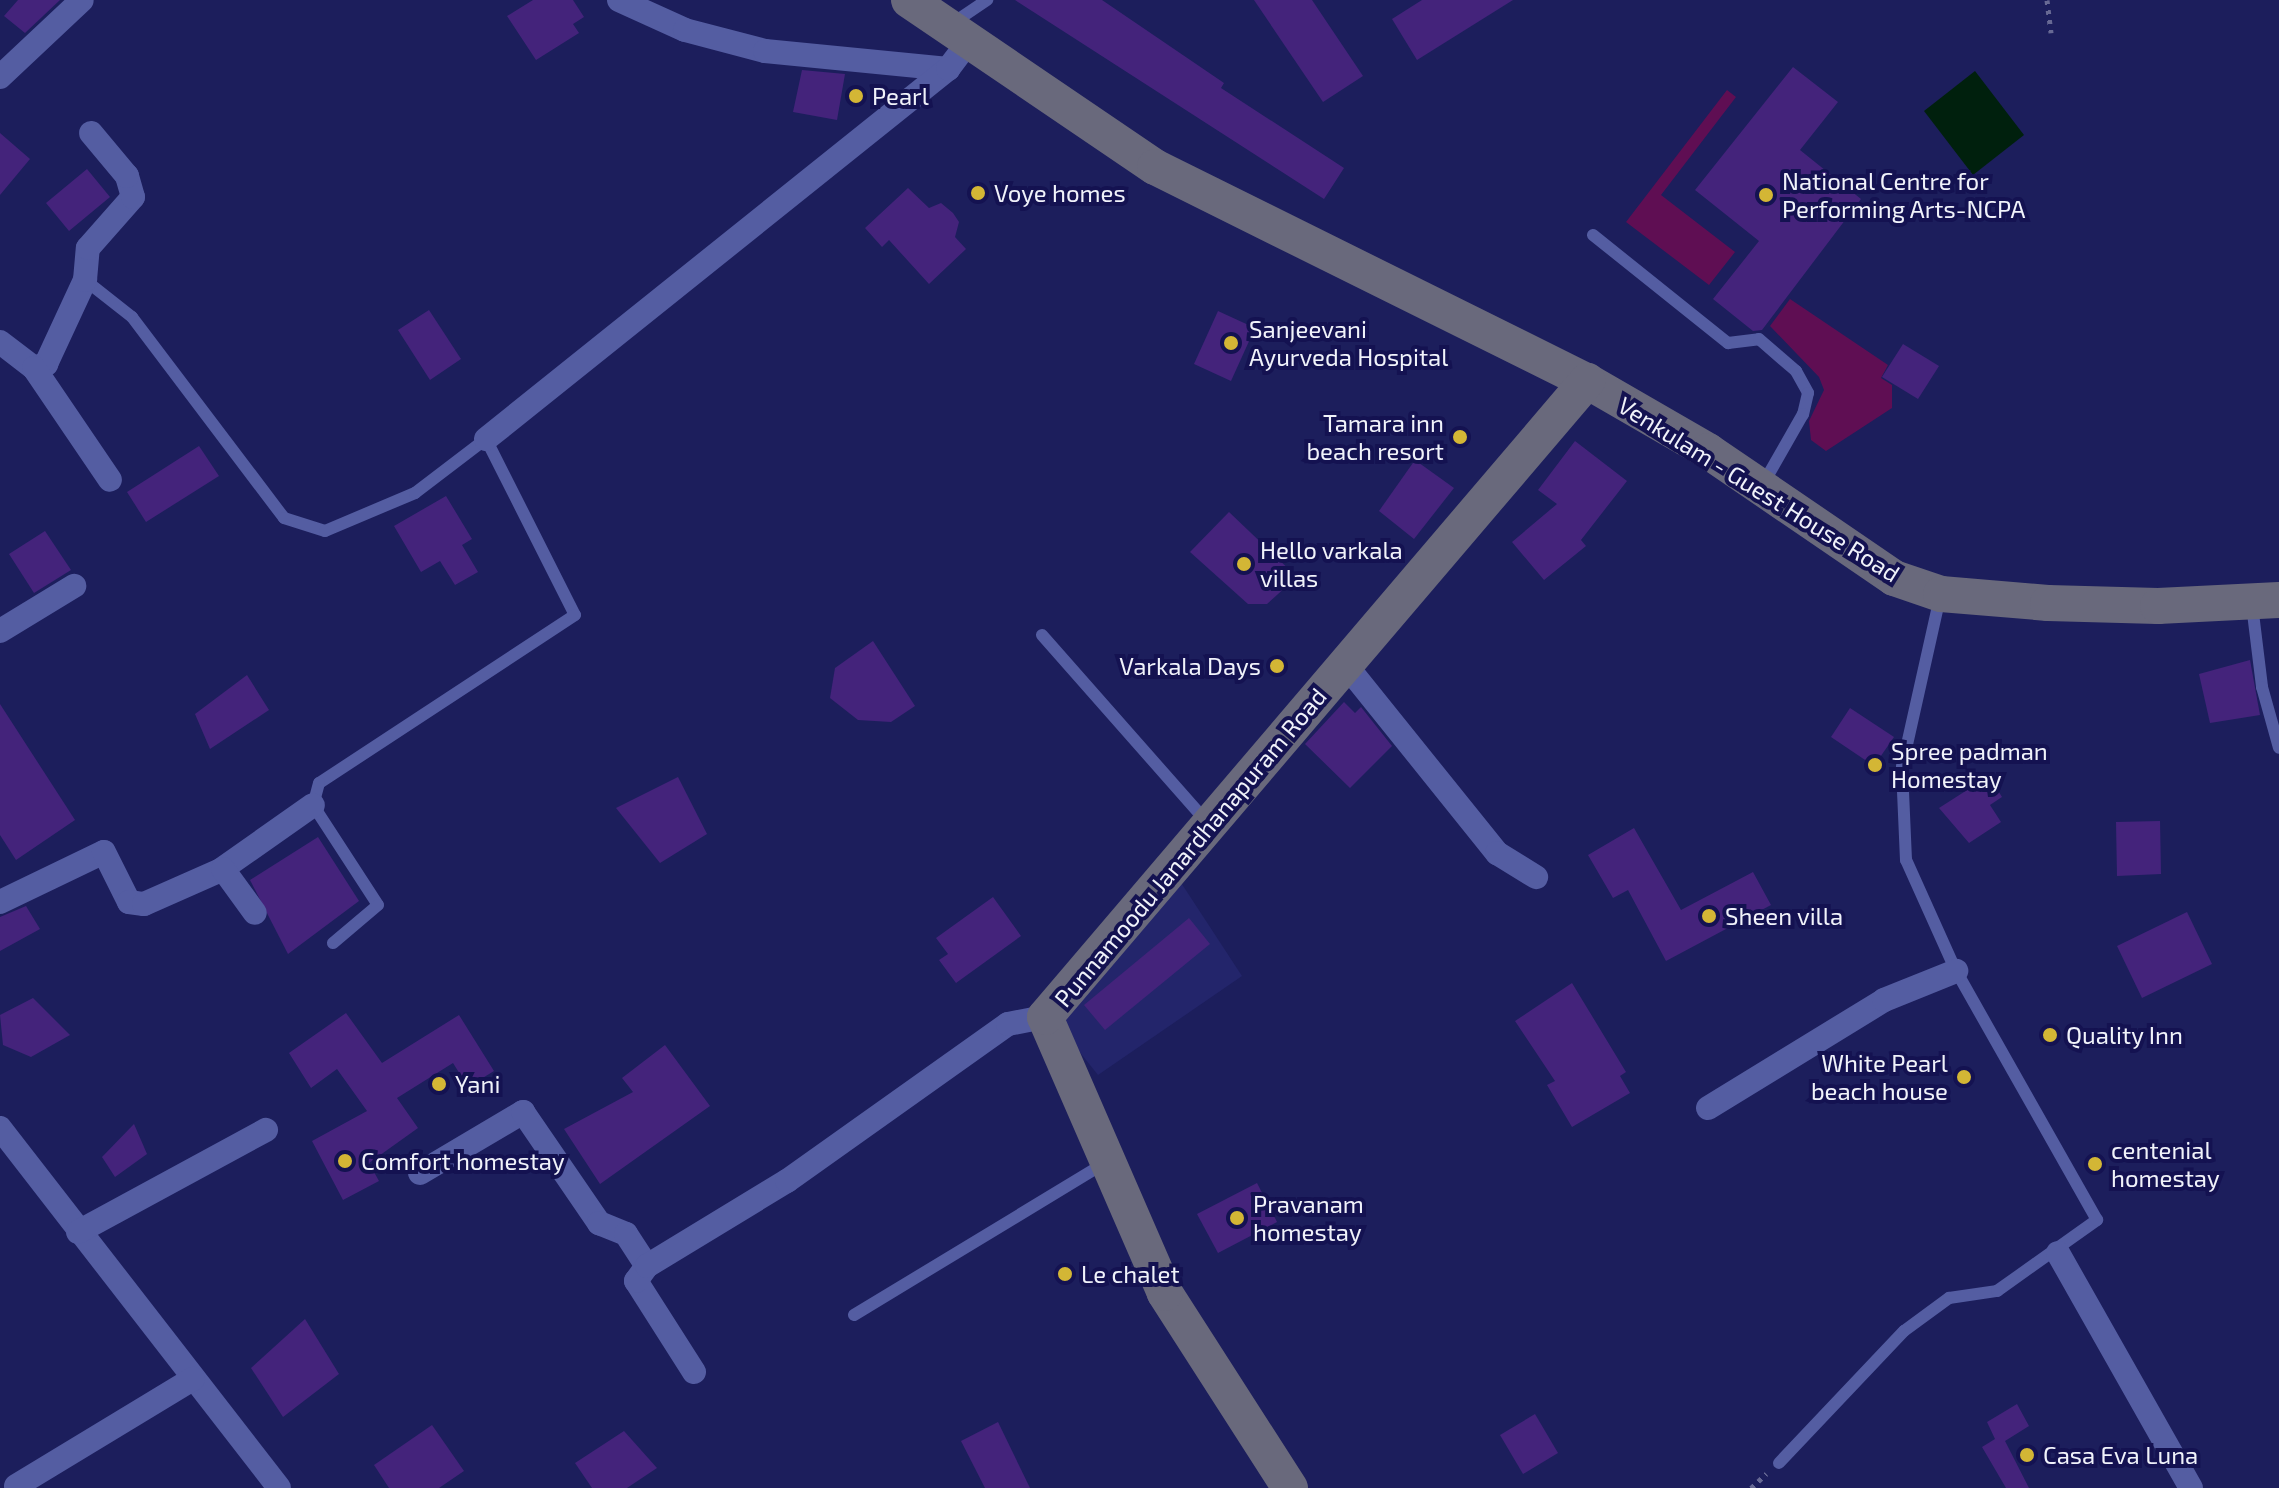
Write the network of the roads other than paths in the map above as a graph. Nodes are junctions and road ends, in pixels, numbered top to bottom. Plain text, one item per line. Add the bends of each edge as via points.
1 (82, 0) edge
2 (619, 0) edge
3 (909, 0) edge
4 (987, 0) edge
5 (958, 34) junction
6 (948, 69) junction
7 (0, 77) edge
8 (91, 133) dead end
9 (1593, 235) dead end
10 (85, 280) junction
11 (0, 342) edge
12 (34, 368) junction
13 (1587, 381) junction
14 (486, 439) junction
15 (110, 480) dead end
16 (1760, 489) junction
17 (74, 586) dead end
18 (1941, 594) junction
19 (2265, 601) edge
20 (0, 631) edge
21 (1042, 635) dead end
22 (1345, 664) junction
23 (2279, 748) edge
24 (313, 805) junction
25 (1209, 824) junction
26 (222, 869) junction
27 (1536, 877) dead end
28 (0, 902) edge
29 (255, 913) dead end
30 (333, 943) dead end
31 (1956, 971) junction
32 (1045, 1017) junction
33 (1708, 1108) dead end
34 (0, 1128) edge
35 (266, 1130) dead end
36 (1108, 1161) junction
37 (420, 1173) dead end
38 (78, 1232) junction
39 (2058, 1253) junction
40 (647, 1266) junction
41 (854, 1315) dead end
42 (694, 1372) dead end
43 (193, 1379) junction
44 (1779, 1463) dead end
45 (16, 1486) edge
46 (279, 1488) edge
47 (1290, 1488) edge
48 (2191, 1488) edge

1 - 7 street
2 - 6 street via 685,30 765,51
3 - 5 main road, Venkulam - Guest House Road
4 - 5 lane
5 - 6 street
5 - 13 main road, Venkulam - Guest House Road via 1155,167
6 - 14 street
8 - 10 street via 127,176 133,197 92,241
9 - 16 lane via 1728,343 1759,339 1796,371 1808,393 1803,414
10 - 12 street via 46,364
10 - 14 lane via 132,317 284,518 325,531 415,493
11 - 12 street
12 - 15 street
13 - 16 main road, Venkulam - Guest House Road
13 - 22 main road, Punnamoodu Janardhanapuram Road
14 - 24 lane via 575,615 319,783
16 - 18 main road, Venkulam - Guest House Road via 1894,578
17 - 20 street
18 - 19 main road, Venkulam - Guest House Road via 2158,606
18 - 31 lane via 1913,699 1900,814 1906,860
19 - 23 lane via 2262,687
21 - 25 lane
22 - 25 main road, Punnamoodu Janardhanapuram Road
22 - 27 street via 1497,853
24 - 26 street
24 - 30 lane via 378,905
25 - 32 main road, Punnamoodu Janardhanapuram Road
26 - 28 street via 138,905 124,895 111,856 99,852
26 - 29 street
31 - 33 street via 1884,1000
31 - 39 lane via 2097,1220
32 - 36 main road, Punnamoodu Janardhanapuram Road
32 - 40 street via 1008,1024 787,1181
34 - 38 street
35 - 38 street
36 - 41 lane
36 - 47 main road, Punnamoodu Janardhanapuram Road via 1165,1293
37 - 40 street via 523,1112 599,1223 626,1234
38 - 43 street
39 - 44 lane via 1997,1291 1949,1298 1904,1331
39 - 48 street
40 - 42 street via 636,1281
43 - 45 street
43 - 46 street

